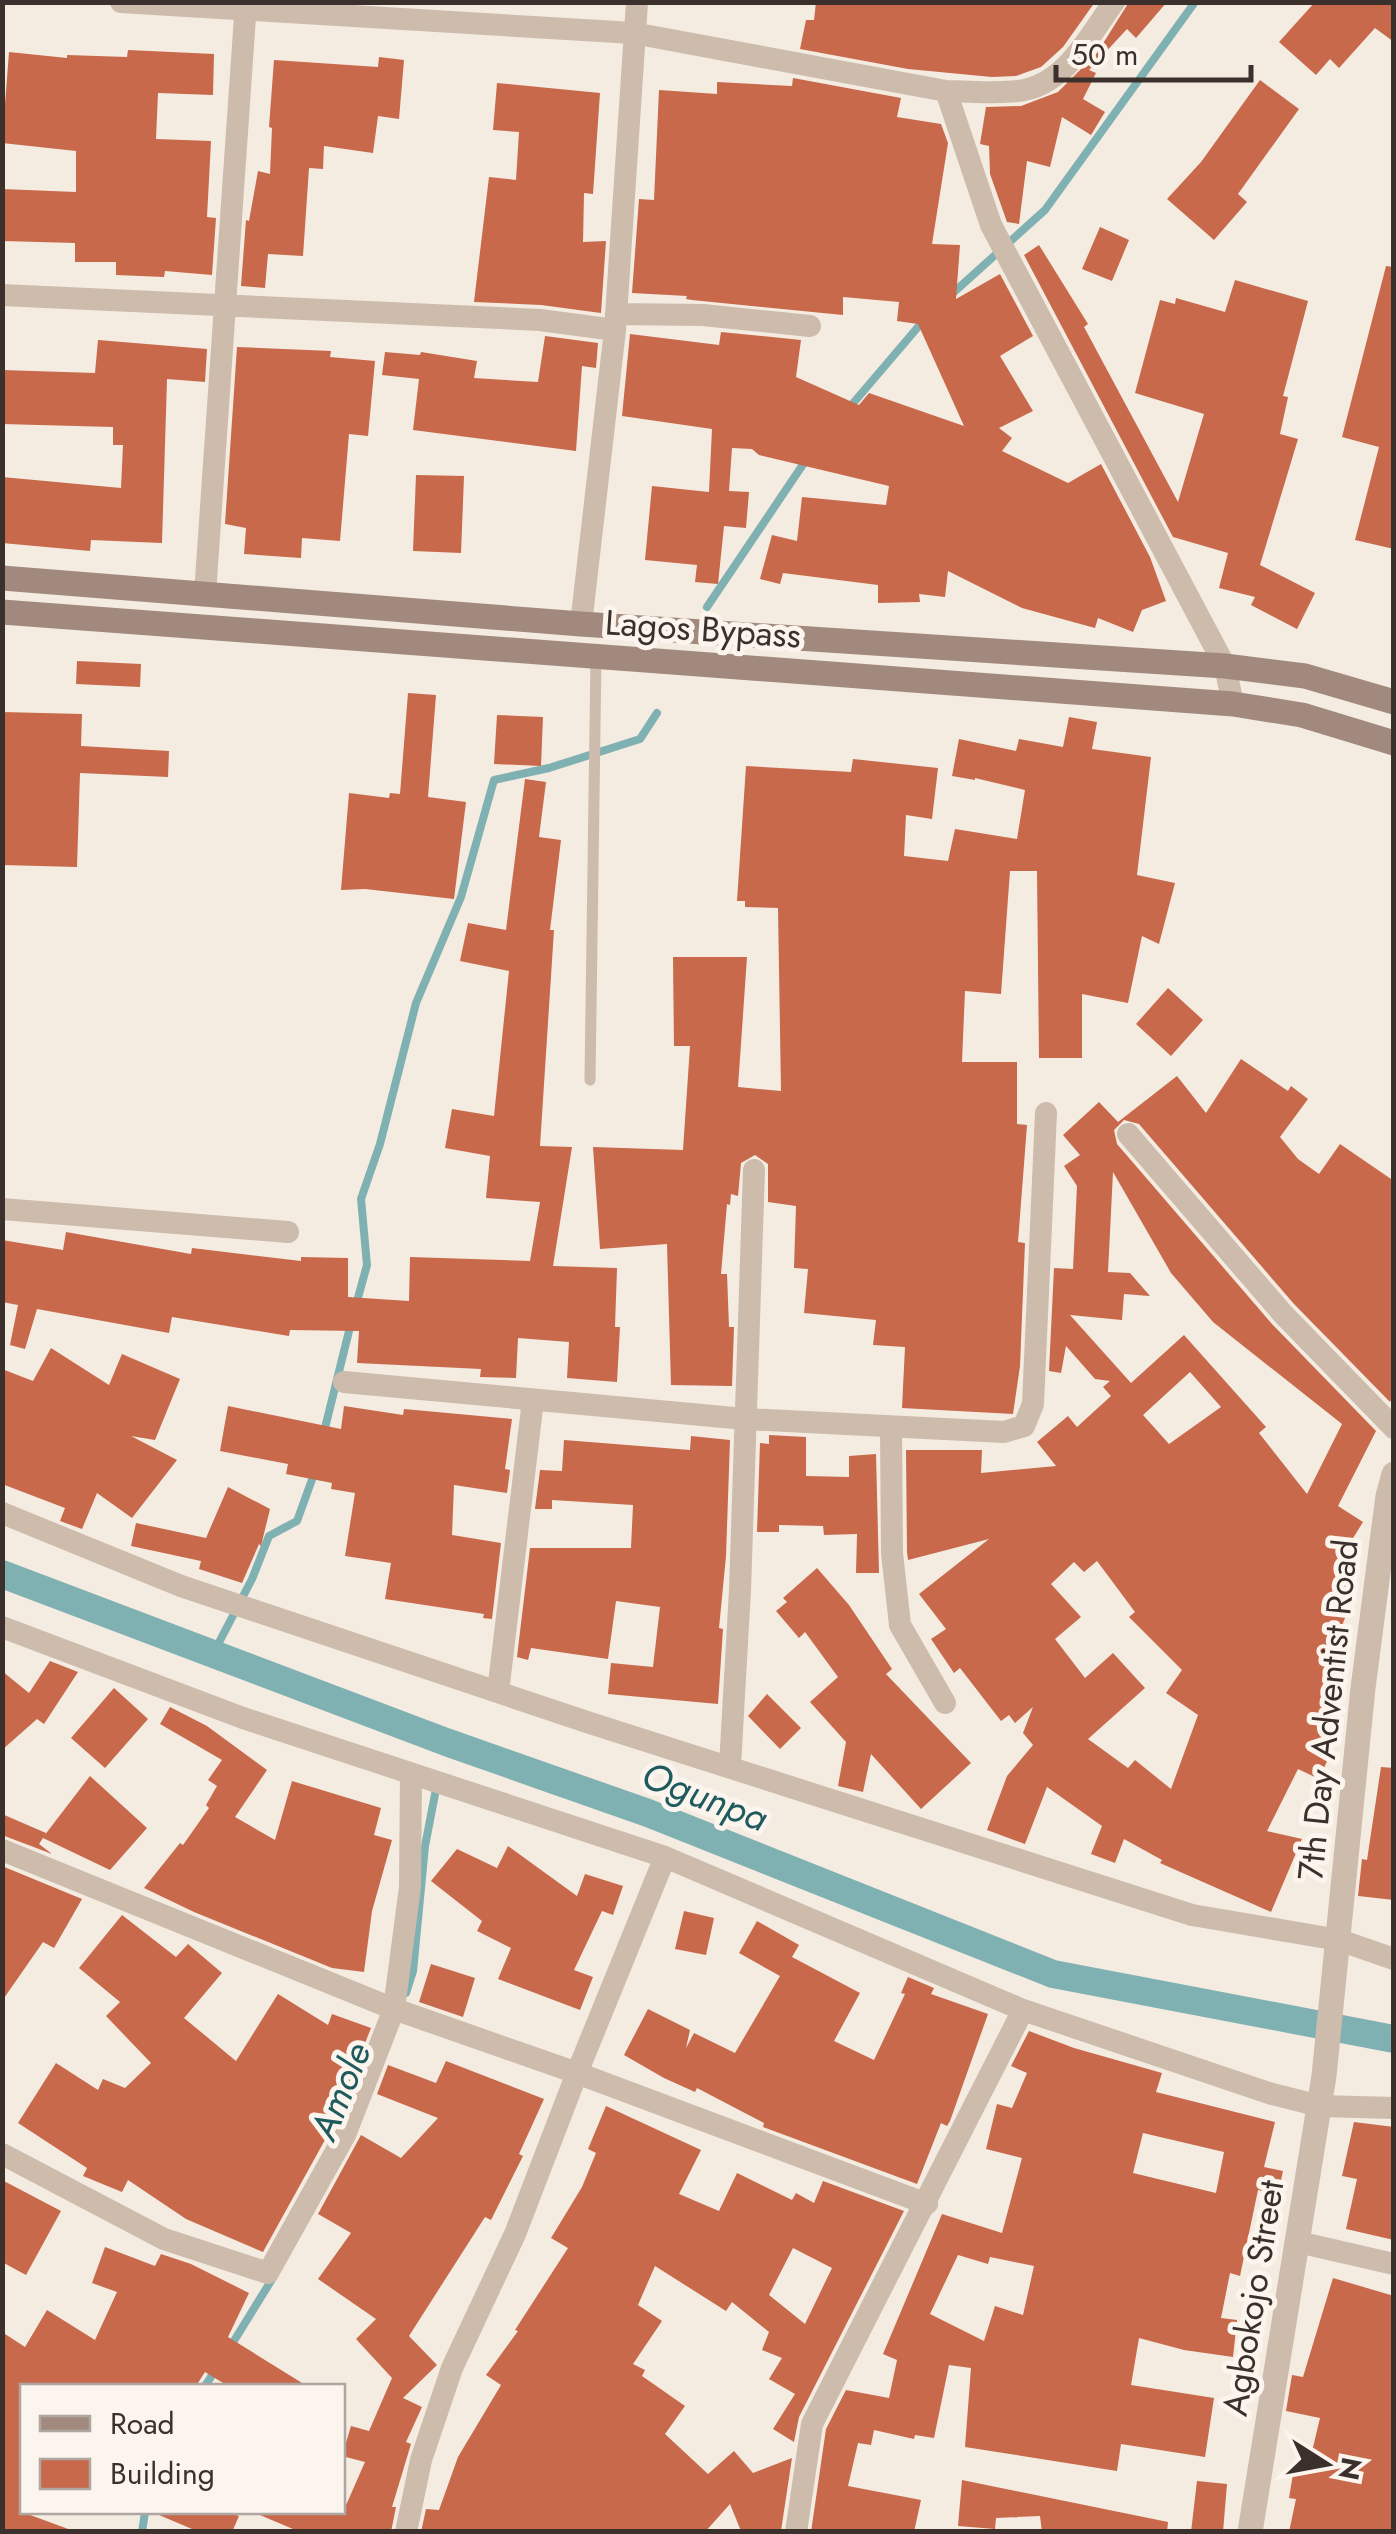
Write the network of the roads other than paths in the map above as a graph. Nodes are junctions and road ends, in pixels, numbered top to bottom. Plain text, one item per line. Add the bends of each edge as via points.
1 (121, 2) edge
2 (637, 2) edge
3 (1114, 2) edge
4 (245, 6) edge
5 (632, 34) junction
6 (946, 91) junction
7 (2, 295) edge
8 (226, 308) junction
9 (615, 322) junction
10 (810, 326) dead end
11 (2, 578) edge
12 (205, 594) junction
13 (2, 612) edge
14 (581, 624) junction
15 (596, 656) junction
16 (1225, 666) junction
17 (1394, 702) edge
18 (1232, 704) junction
19 (1394, 743) edge
20 (590, 1080) dead end
21 (1046, 1113) dead end
22 (1128, 1134) dead end
23 (754, 1170) dead end
24 (2, 1209) edge
25 (288, 1232) dead end
26 (344, 1382) dead end
27 (533, 1400) junction
28 (745, 1419) junction
29 (891, 1427) junction
30 (1394, 1428) edge
31 (1392, 1490) edge
32 (2, 1513) edge
33 (2, 1628) edge
34 (498, 1692) junction
35 (945, 1703) dead end
36 (730, 1766) junction
37 (411, 1774) junction
38 (2, 1850) edge
39 (665, 1858) junction
40 (1338, 1947) junction
41 (1394, 1959) edge
42 (394, 2009) junction
43 (1023, 2010) junction
44 (576, 2073) junction
45 (1324, 2076) joint
46 (1320, 2106) junction
47 (1394, 2108) edge
48 (2, 2154) edge
49 (926, 2204) junction
50 (1298, 2242) junction
51 (1394, 2264) edge
52 (406, 2532) edge
53 (796, 2532) edge
54 (1250, 2532) edge

1 - 4 street
2 - 5 street
3 - 6 street via 1065,69 1043,84 1021,91
4 - 5 street
4 - 8 street
5 - 6 street
5 - 9 street
6 - 16 street via 990,226
7 - 8 street
8 - 9 street
8 - 12 street
9 - 10 street via 703,314
9 - 14 street
11 - 12 main road, Lagos Bypass
12 - 14 main road, Lagos Bypass
13 - 15 main road, Lagos Bypass
14 - 16 main road, Lagos Bypass
15 - 18 main road, Lagos Bypass
15 - 20 lane
16 - 17 main road, Lagos Bypass via 1306,676
16 - 18 street
18 - 19 main road, Lagos Bypass via 1302,714
21 - 29 street via 1033,1404 1024,1426 1004,1432
22 - 30 street via 1283,1314
23 - 28 street
24 - 25 street
26 - 27 street
27 - 28 street
27 - 34 street
28 - 29 street
28 - 36 street
29 - 35 street via 900,1625
31 - 40 street, 7th Day Adventist Road via 1363,1688
32 - 34 street via 180,1586
33 - 37 street
34 - 36 street
36 - 40 street via 1192,1915
37 - 39 street
37 - 42 street via 410,1887
38 - 42 street
39 - 43 street
39 - 44 street
40 - 41 street
40 - 45 street, 7th Day Adventist Road
42 - 44 street
42 - 48 street via 345,2135 268,2273 164,2239
43 - 46 street
43 - 49 street
44 - 49 street
44 - 52 street via 515,2234 452,2368 421,2460
45 - 46 street, Agbokojo Street
46 - 47 street
46 - 50 street, Agbokojo Street
49 - 53 street via 812,2424
50 - 51 street
50 - 54 street, Agbokojo Street

